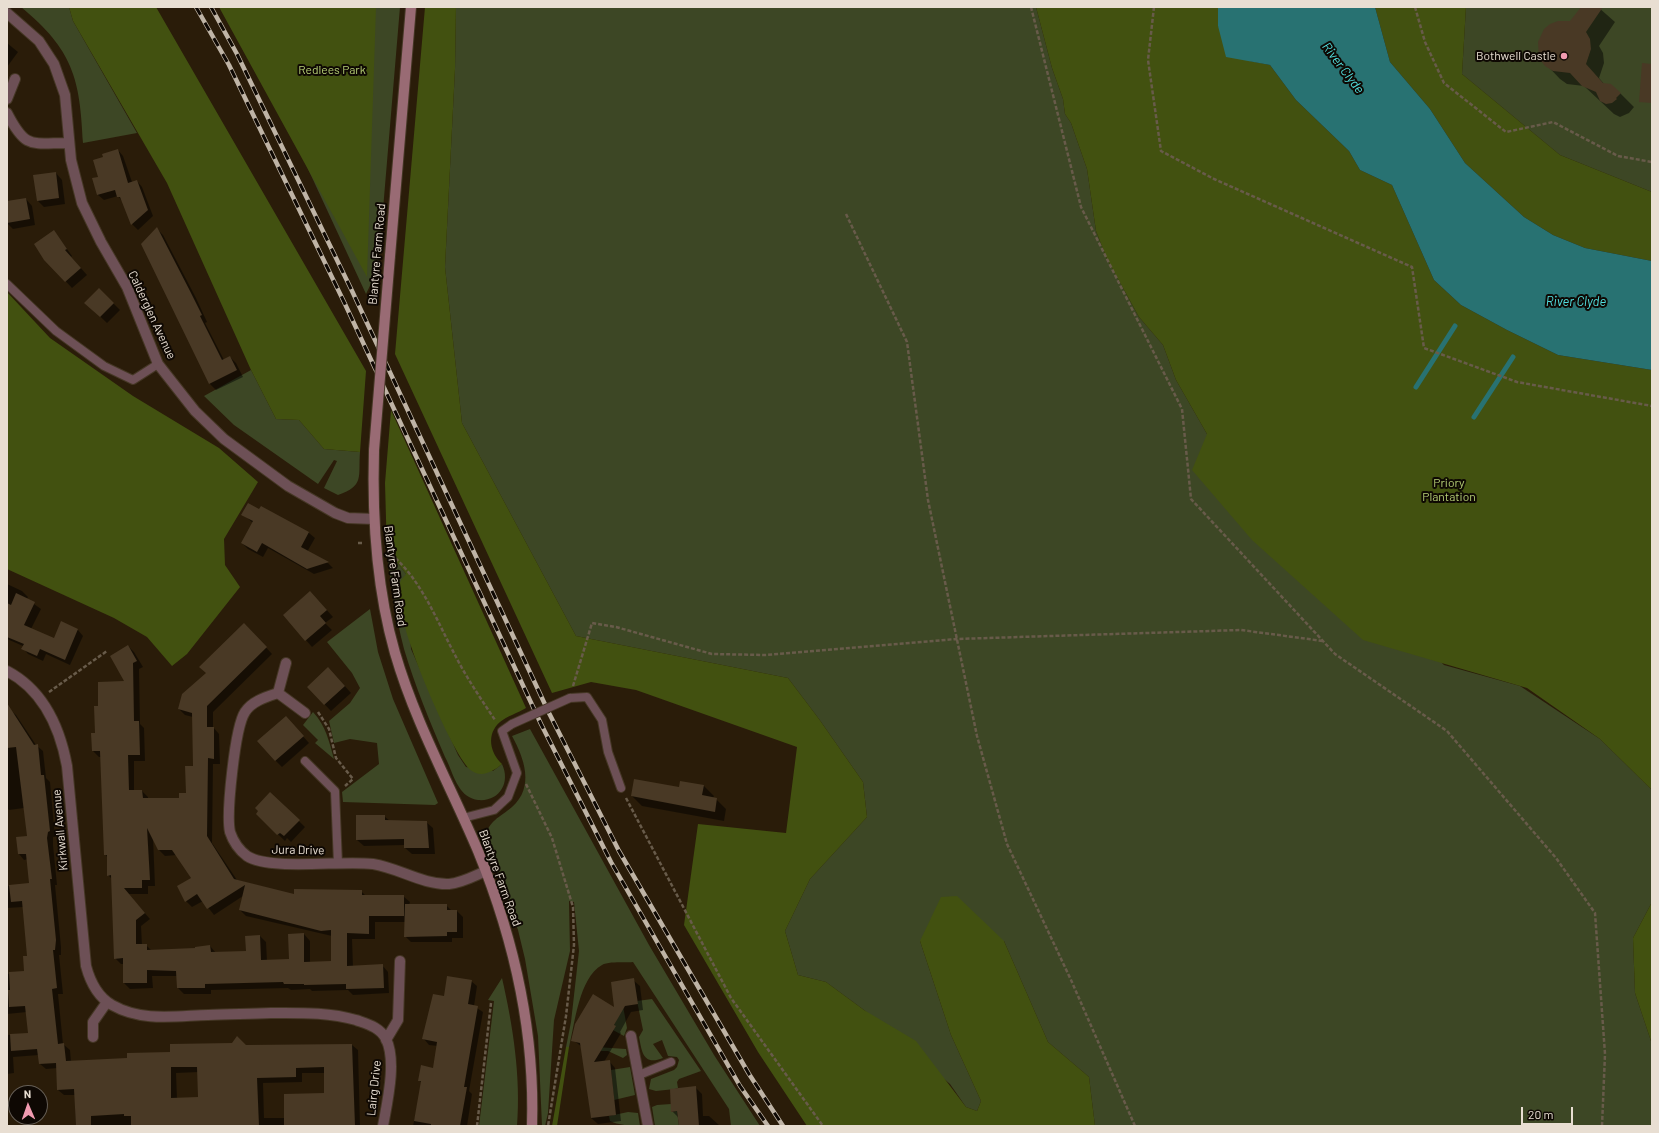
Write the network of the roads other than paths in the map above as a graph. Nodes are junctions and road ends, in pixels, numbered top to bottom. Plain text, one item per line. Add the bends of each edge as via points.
1 (411, 7) edge
2 (7, 13) edge
3 (15, 79) dead end
4 (7, 99) edge
5 (7, 112) edge
6 (69, 143) junction
7 (7, 284) edge
8 (158, 364) junction
9 (374, 519) junction
10 (286, 663) dead end
11 (7, 671) edge
12 (278, 693) junction
13 (305, 713) road end
14 (305, 761) dead end
15 (621, 788) road end
16 (463, 818) junction
17 (338, 864) junction
18 (486, 871) junction
19 (400, 961) dead end
20 (107, 1002) junction
21 (632, 1036) dead end
22 (92, 1037) dead end
23 (386, 1040) junction
24 (671, 1062) dead end
25 (639, 1075) junction
26 (383, 1126) edge
27 (532, 1126) edge
28 (648, 1126) edge

1 - 9 main road, Blantyre Farm Road, bridge via 374,450
2 - 6 street, Calderglen Avenue via 39,41 54,64 65,96
3 - 4 street
5 - 6 street via 20,136 35,144
6 - 8 street, Calderglen Avenue via 82,203 126,287
7 - 8 lane via 56,331 104,366 133,380
8 - 9 street, Calderglen Avenue via 195,410 224,439 288,486 348,518
9 - 16 main road, Blantyre Farm Road via 384,607 401,671 425,736
10 - 12 street
11 - 20 street, Kirkwall Avenue via 39,699 54,720 62,742 67,766 86,966 92,983
12 - 13 street
12 - 17 street, Jura Drive via 254,704 245,712 238,728 228,814 230,832 236,845 248,856 260,862
14 - 17 lane via 334,791
15 - 16 lane, bridge via 608,752 602,720 587,697 570,698 502,731 517,773 508,797 494,810
16 - 18 main road, Blantyre Farm Road
17 - 18 street, Jura Drive via 373,864 443,884 461,882
18 - 27 main road, Blantyre Farm Road via 506,929 522,998 532,1076
19 - 23 street via 398,1020
20 - 22 street via 92,1022
20 - 23 street, Kirkwall Avenue via 126,1012 155,1017 252,1013 329,1014 370,1025 382,1033
21 - 25 street
23 - 26 street, Lairg Drive via 390,1053 390,1072
24 - 25 lane
25 - 28 street

